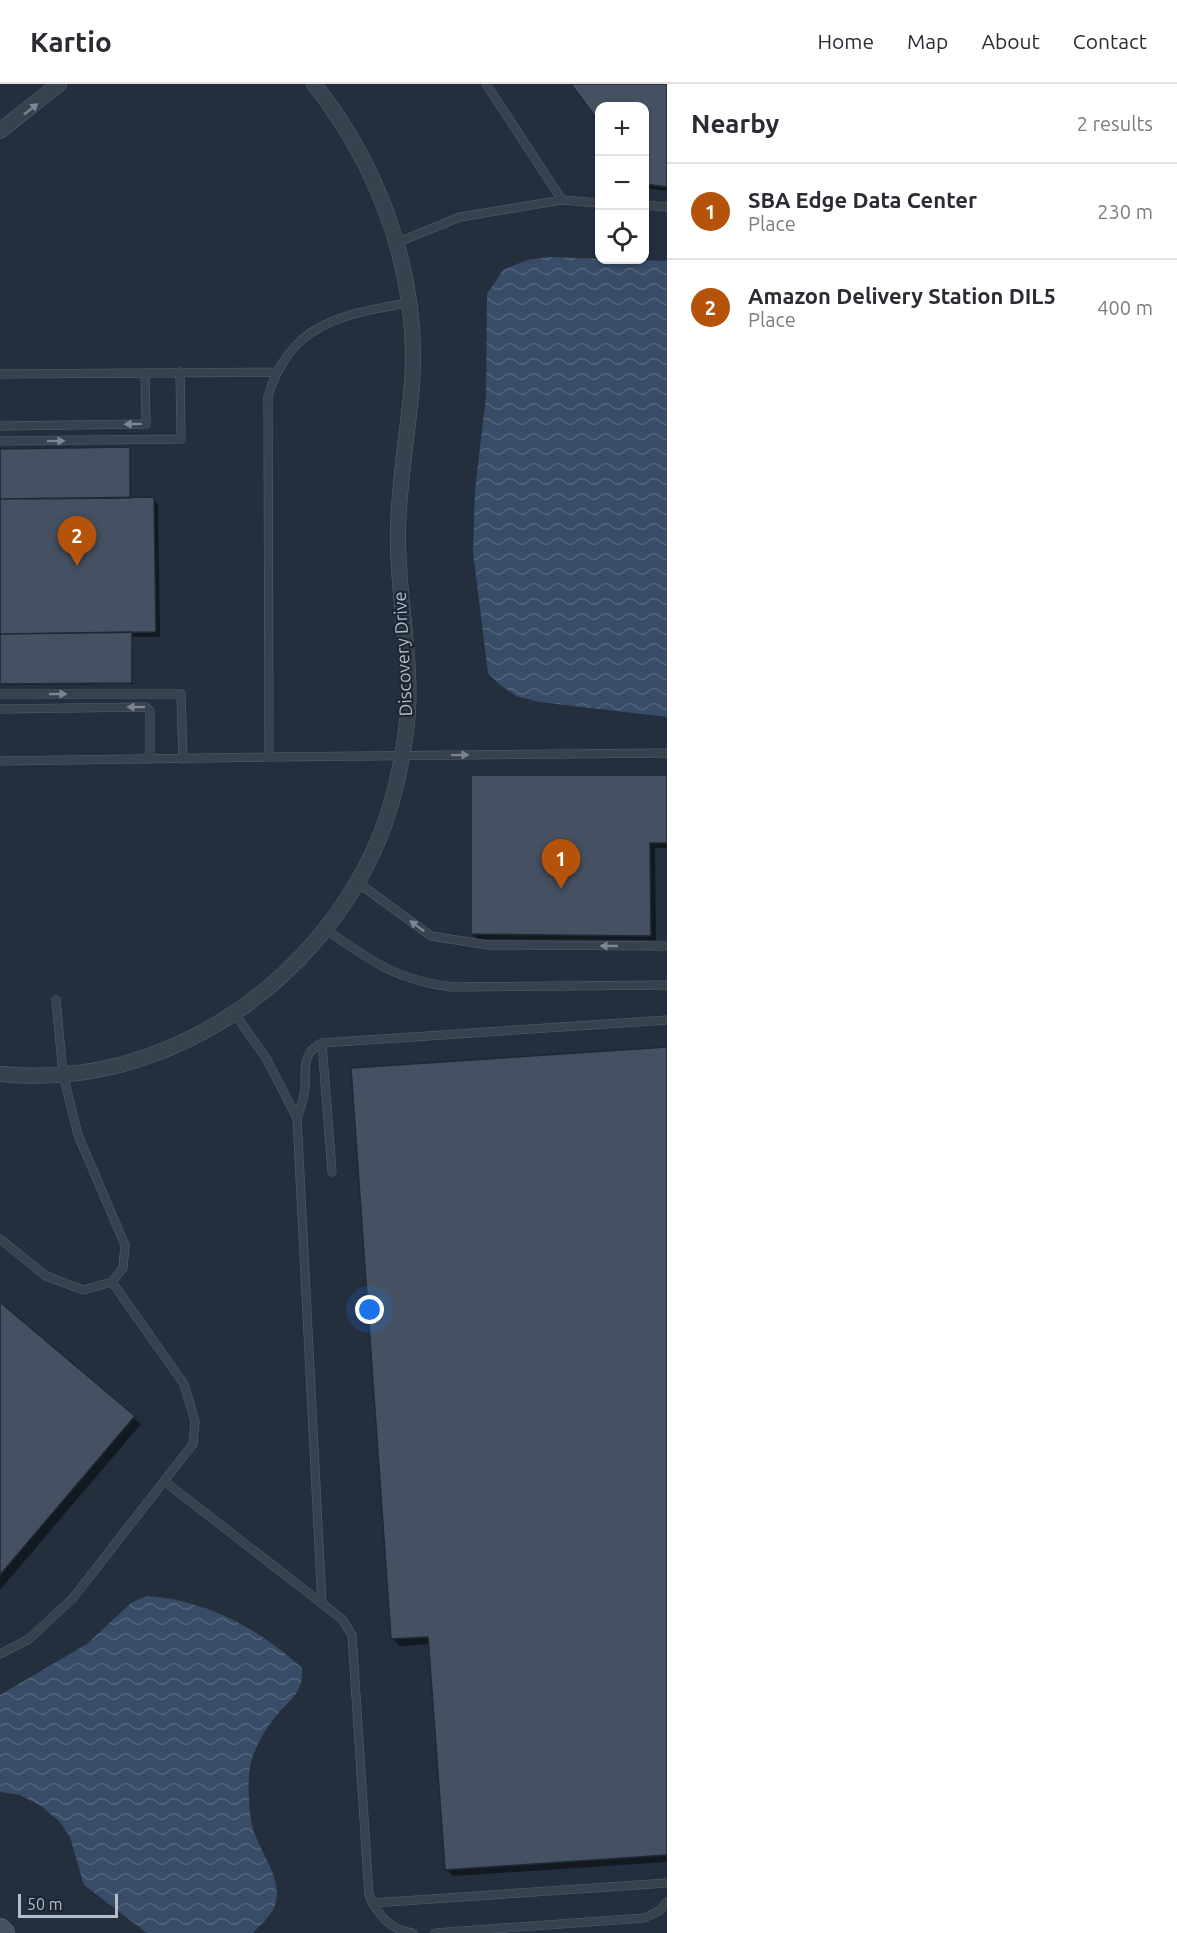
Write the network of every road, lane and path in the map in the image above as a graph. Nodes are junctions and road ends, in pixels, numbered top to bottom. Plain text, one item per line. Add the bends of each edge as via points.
1 (59, 84) edge
2 (314, 84) edge
3 (486, 84) edge
4 (0, 131) edge
5 (562, 200) junction
6 (595, 202) edge
7 (649, 205) edge
8 (667, 207) edge
9 (396, 243) junction
10 (407, 303) junction
11 (180, 372) junction
12 (277, 372) junction
13 (145, 373) junction
14 (0, 374) edge
15 (0, 426) edge
16 (0, 441) edge
17 (0, 694) edge
18 (0, 709) edge
19 (667, 753) edge
20 (269, 757) junction
21 (401, 757) junction
22 (150, 759) junction
23 (183, 759) junction
24 (0, 761) edge
25 (357, 882) junction
26 (325, 929) junction
27 (667, 946) edge
28 (667, 985) edge
29 (56, 1000) dead end
30 (235, 1014) junction
31 (667, 1020) edge
32 (322, 1042) junction
33 (0, 1074) edge
34 (63, 1074) junction
35 (297, 1118) junction
36 (332, 1172) dead end
37 (0, 1239) edge
38 (112, 1282) junction
39 (164, 1481) junction
40 (321, 1604) junction
41 (0, 1654) edge
42 (667, 1883) edge
43 (667, 1902) edge
44 (372, 1903) junction
45 (413, 1933) edge
46 (435, 1933) edge

4 -> 1 street
2 - 9 street, Discovery Drive via 334,109 370,172
3 - 5 lane
5 - 6 lane
5 - 9 lane via 460,217
7 - 8 lane
9 - 10 street, Discovery Drive
10 - 12 lane via 355,312 317,326
10 - 21 street, Discovery Drive via 412,382 399,484 400,609 408,684
11 - 12 lane
11 - 13 lane
16 -> 11 lane via 181,439
12 - 20 lane via 266,404
13 - 14 lane
13 -> 15 lane via 146,424
17 -> 23 lane via 181,694
22 -> 18 lane via 150,711 146,707
21 -> 19 lane
20 - 21 lane
20 - 23 lane
21 - 25 street, Discovery Drive via 388,813
22 - 23 lane
22 - 24 lane
25 - 26 street, Discovery Drive
27 -> 25 lane via 488,945 431,936
26 - 28 lane via 383,968 425,984
26 - 30 street, Discovery Drive via 286,973
29 - 34 lane
30 - 34 street, Discovery Drive via 156,1053
30 - 35 lane via 266,1058
31 - 32 lane
32 - 35 lane via 305,1060 305,1092
32 - 36 lane
33 - 34 street, Discovery Drive
34 - 38 lane via 78,1135 125,1245 123,1268
35 - 40 lane
37 - 38 lane via 46,1276 82,1290
38 - 39 lane via 184,1384 195,1420 192,1444
39 - 40 lane
39 - 41 lane via 73,1598 29,1639
40 - 44 lane via 342,1619 352,1635
42 - 44 lane
43 - 46 lane via 644,1918
44 - 45 lane via 390,1924

